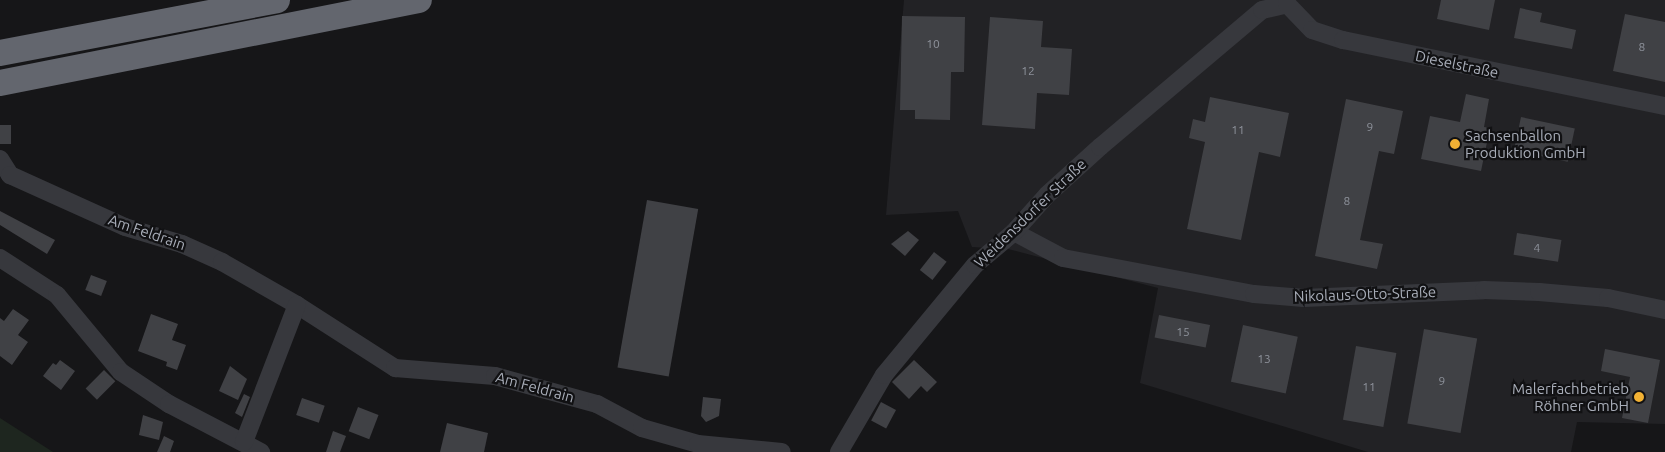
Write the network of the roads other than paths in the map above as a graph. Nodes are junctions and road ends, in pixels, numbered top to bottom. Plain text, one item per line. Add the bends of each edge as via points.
1 (277, 0) edge
2 (419, 0) edge
3 (1282, 2) edge
4 (1262, 10) joint
5 (0, 53) edge
6 (0, 83) edge
7 (1665, 106) edge
8 (0, 159) edge
9 (1014, 232) junction
10 (0, 258) edge
11 (297, 305) junction
12 (1665, 310) edge
13 (244, 442) junction
14 (261, 452) edge
15 (782, 452) edge
16 (839, 452) edge

1 - 5 highway
2 - 6 highway
3 - 4 street, Dieselstraße
3 - 7 street, Dieselstraße via 1312,30 1343,40
4 - 9 street, Weidensdorfer Straße via 1100,147 1047,195
8 - 11 street, Am Feldrain via 10,175 125,227 182,244
9 - 12 street, Nikolaus-Otto-Straße via 1063,258 1254,294 1304,298 1438,291 1521,291 1608,298
9 - 16 street, Weidensdorfer Straße via 975,265 896,361 865,404
10 - 13 street via 57,295 121,372 169,404
11 - 13 street
11 - 15 street, Am Feldrain via 395,368 495,376 597,404 642,428 698,444
13 - 14 street

